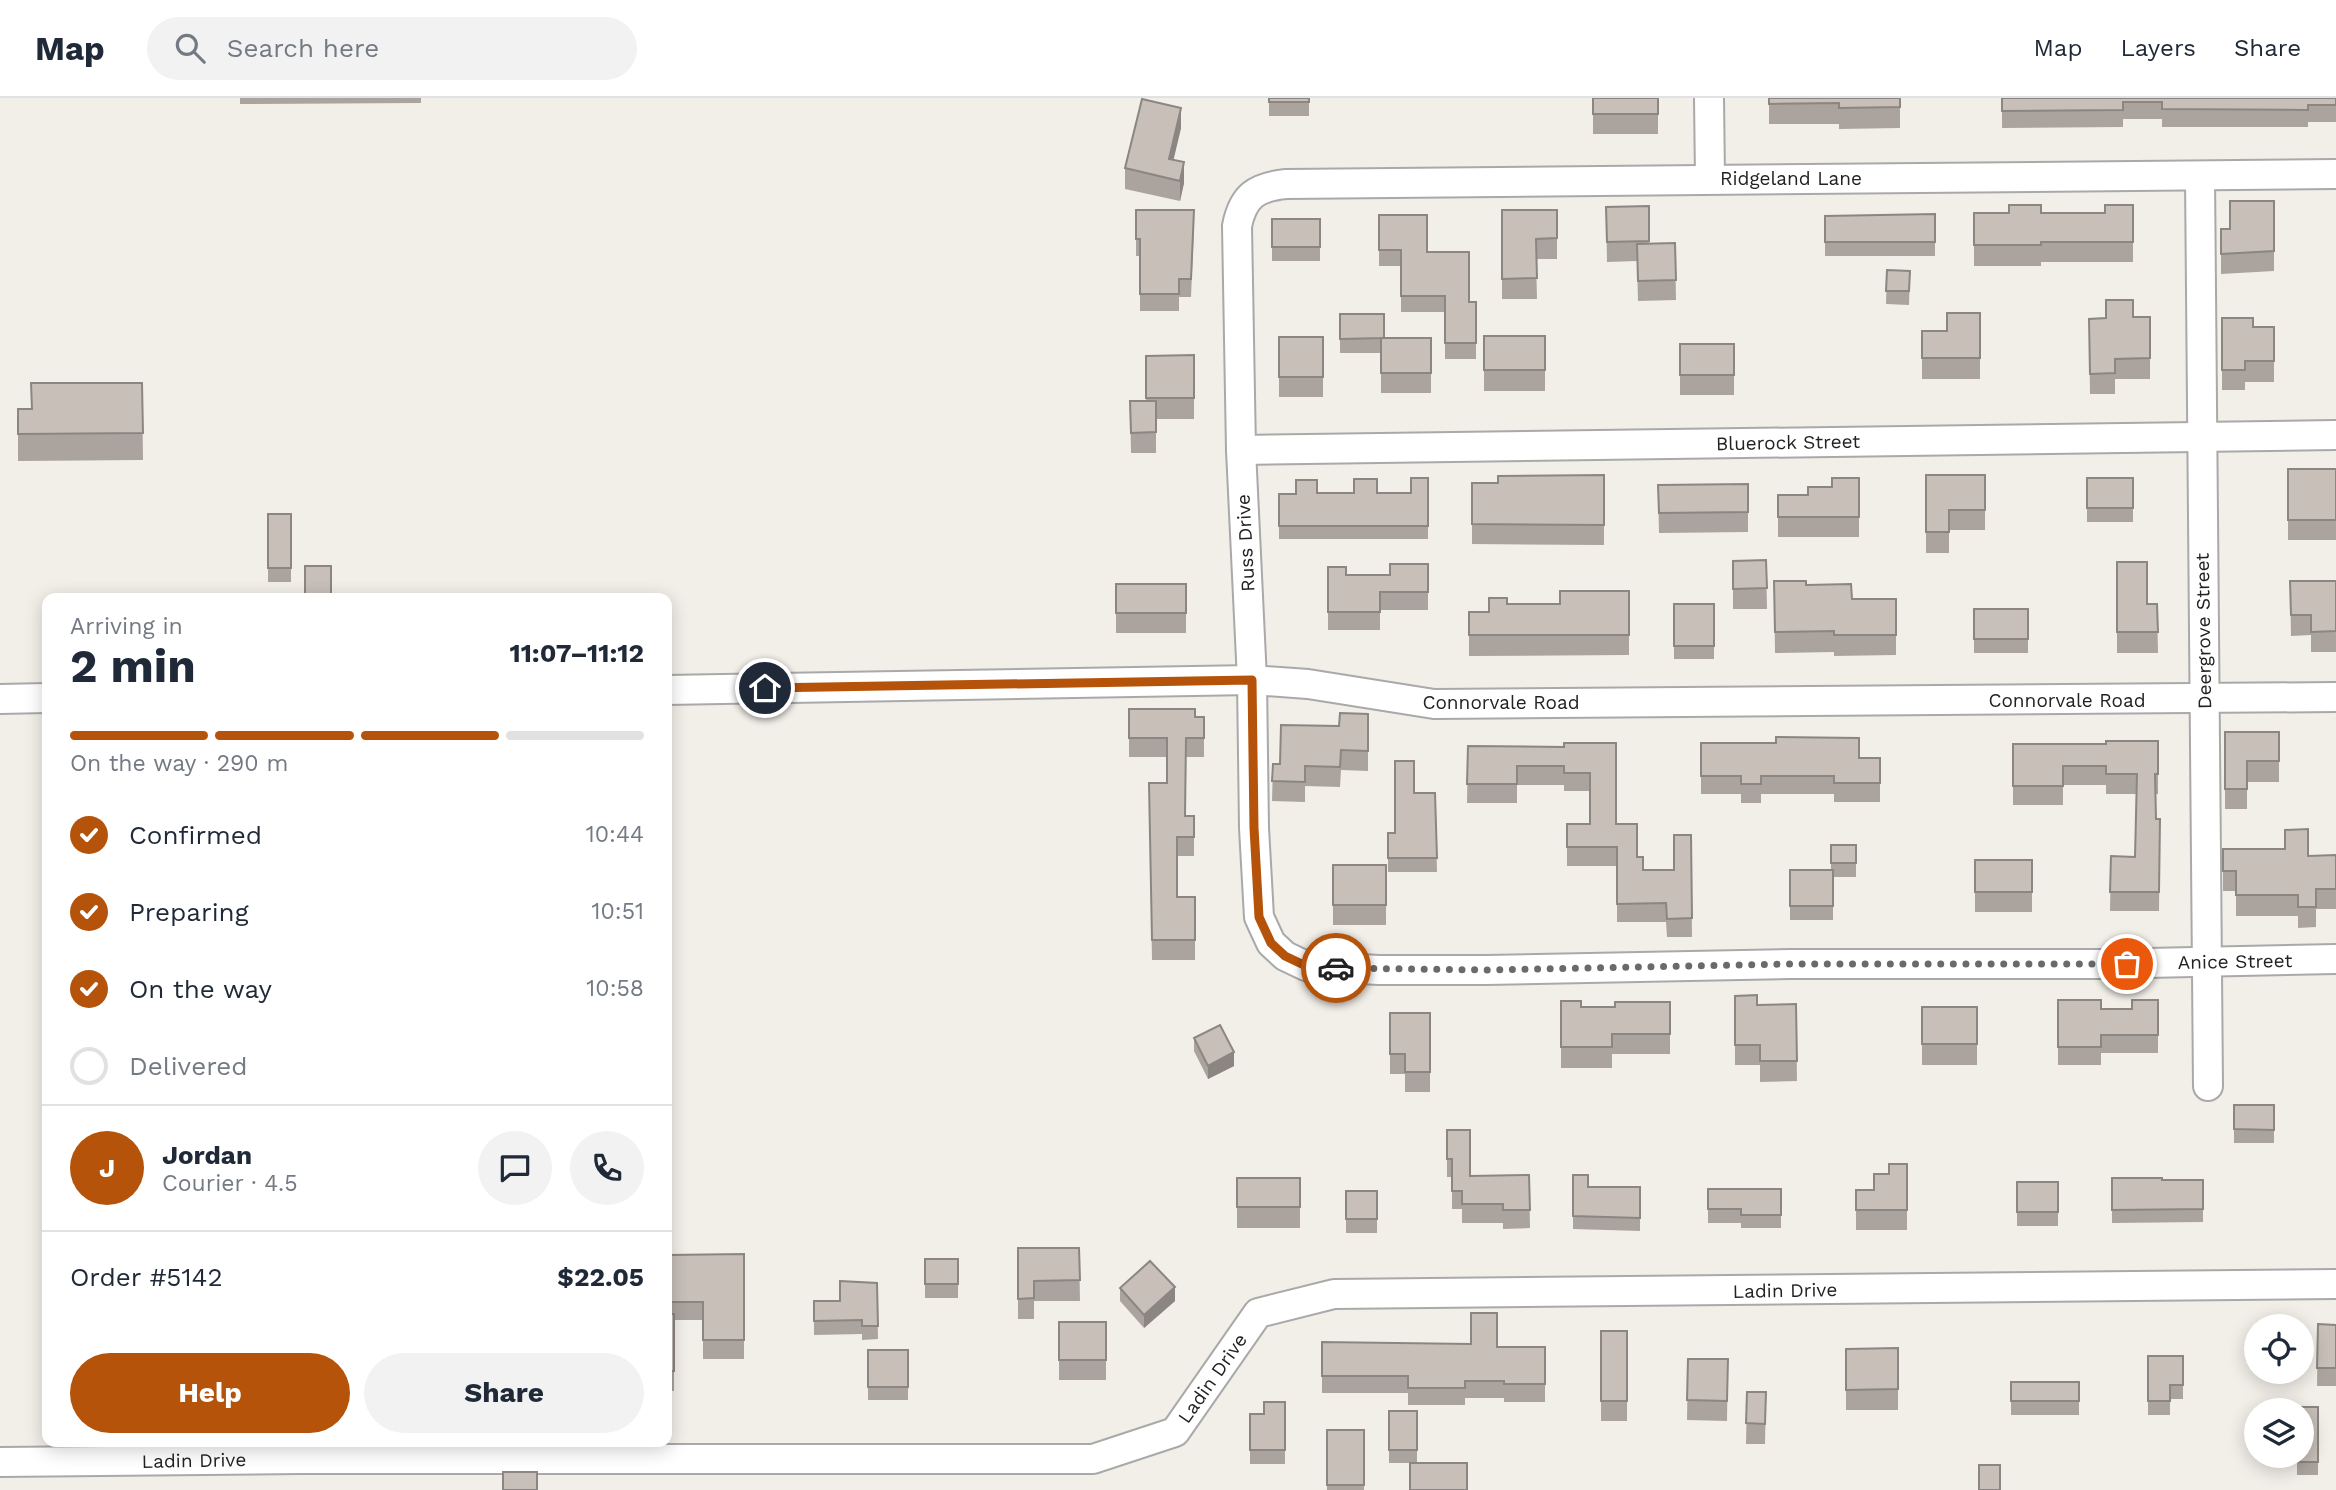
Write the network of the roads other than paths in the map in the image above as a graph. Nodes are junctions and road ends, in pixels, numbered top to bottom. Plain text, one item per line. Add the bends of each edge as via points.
1 (1709, 98) edge
2 (2336, 174) edge
3 (2200, 176) junction
4 (1710, 178) junction
5 (1250, 196) joint
6 (2336, 435) edge
7 (2201, 436) junction
8 (1241, 450) junction
9 (1252, 680) junction
10 (672, 690) edge
11 (2336, 697) edge
12 (42, 698) edge
13 (0, 699) edge
14 (2203, 699) junction
15 (1258, 893) joint
16 (2336, 959) edge
17 (2207, 962) junction
18 (2208, 1086) dead end
19 (2336, 1284) edge
20 (0, 1462) edge

1 - 4 street
2 - 3 street, Ridgeland Lane
3 - 4 street, Ridgeland Lane
3 - 7 street, Deergrove Street
4 - 5 street, Ridgeland Lane via 1286,184 1266,186
5 - 8 street, Russ Drive via 1240,210 1237,226
6 - 7 street, Bluerock Street
7 - 8 street, Bluerock Street
7 - 14 street, Deergrove Street
8 - 9 street, Russ Drive
9 - 10 street, Connorvale Road
9 - 14 street, Connorvale Road via 1434,704
9 - 15 street, Russ Drive
11 - 14 street, Connorvale Road
12 - 13 street
14 - 17 street, Deergrove Street
15 - 17 street, Anice Street via 1259,917 1271,943 1306,966 1486,970
16 - 17 street, Anice Street
17 - 18 street, Deergrove Street
19 - 20 street, Ladin Drive via 1334,1294 1258,1313 1175,1432 1093,1459

